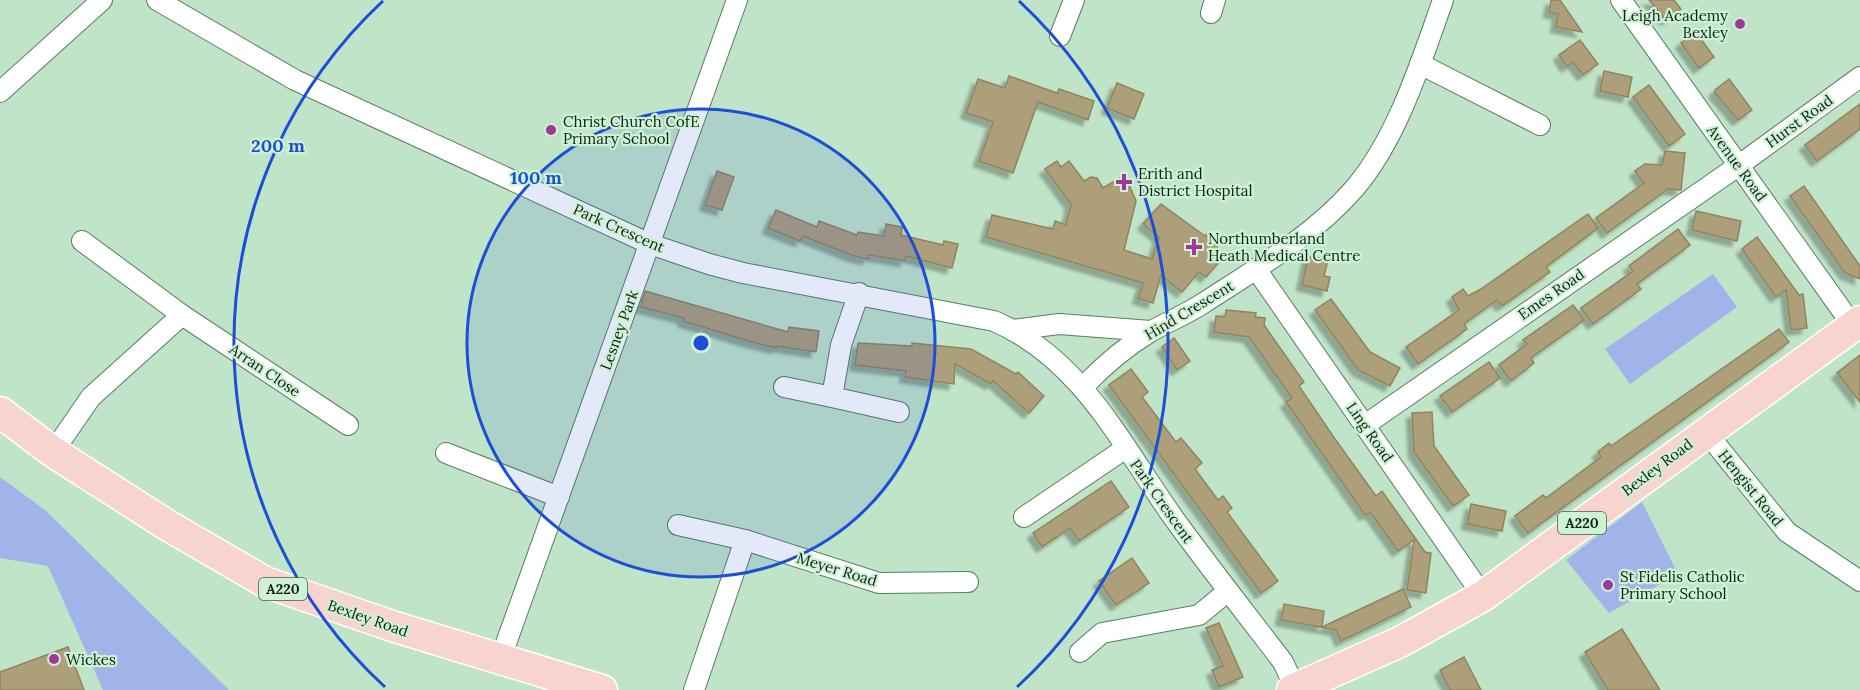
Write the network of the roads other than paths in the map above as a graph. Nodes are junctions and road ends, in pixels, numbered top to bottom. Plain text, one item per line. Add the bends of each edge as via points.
1 (102, 0) edge
2 (157, 0) edge
3 (737, 0) edge
4 (1074, 0) edge
5 (1443, 0) edge
6 (1621, 0) edge
7 (1060, 36) dead end
8 (1420, 64) junction
9 (1860, 77) edge
10 (0, 92) edge
11 (1540, 125) dead end
12 (1738, 166) junction
13 (82, 241) dead end
14 (650, 244) junction
15 (1256, 269) junction
16 (859, 294) junction
17 (182, 315) junction
18 (1858, 324) edge
19 (1012, 330) junction
20 (1151, 331) junction
21 (784, 387) dead end
22 (1083, 387) junction
23 (832, 397) junction
24 (0, 412) edge
25 (899, 412) dead end
26 (348, 425) dead end
27 (1365, 425) junction
28 (1706, 432) junction
29 (1126, 448) junction
30 (54, 452) junction
31 (446, 453) dead end
32 (559, 497) junction
33 (1024, 517) dead end
34 (678, 525) dead end
35 (745, 540) junction
36 (1860, 580) edge
37 (968, 582) dead end
38 (1228, 591) junction
39 (1483, 596) junction
40 (1080, 652) dead end
41 (500, 660) junction
42 (1294, 689) edge
43 (602, 690) edge
44 (694, 690) edge

1 - 10 street
2 - 14 street, Park Crescent via 295,80
3 - 14 street, Lesney Park
4 - 7 street
5 - 8 street, Hind Crescent
6 - 12 street, Avenue Road
8 - 11 street
8 - 15 street, Hind Crescent via 1377,157 1355,188 1329,215
9 - 12 street, Hurst Road
12 - 18 street, Avenue Road
12 - 27 street, Emes Road
13 - 17 street, Arran Close
14 - 16 street, Park Crescent via 732,270
14 - 32 street, Lesney Park
15 - 20 street, Hind Crescent via 1196,308
15 - 27 street, Ling Road
16 - 19 street, Park Crescent via 994,321
16 - 23 street via 841,345
17 - 26 street, Arran Close
17 - 30 street via 91,397
18 - 28 main road, Bexley Road / A220
19 - 20 street, Park Crescent via 1059,324
19 - 22 street, Park Crescent via 1039,345
20 - 22 street, Hind Crescent via 1123,350
21 - 23 street
22 - 29 street, Park Crescent
23 - 25 street
24 - 30 main road, Bexley Road / A220
27 - 39 street, Ling Road
28 - 36 street, Hengist Road via 1786,532
28 - 39 main road, Bexley Road / A220
29 - 33 street
29 - 38 street, Park Crescent
30 - 41 main road, Bexley Road / A220 via 265,582
31 - 32 street
32 - 41 street, Lesney Park
34 - 35 street, Meyer Road
35 - 37 street, Meyer Road via 879,583
35 - 44 street
38 - 40 street via 1199,615 1102,633
38 - 42 street, Park Crescent via 1283,662
39 - 42 main road, Bexley Road / A220 via 1400,642
41 - 43 main road, Bexley Road / A220

